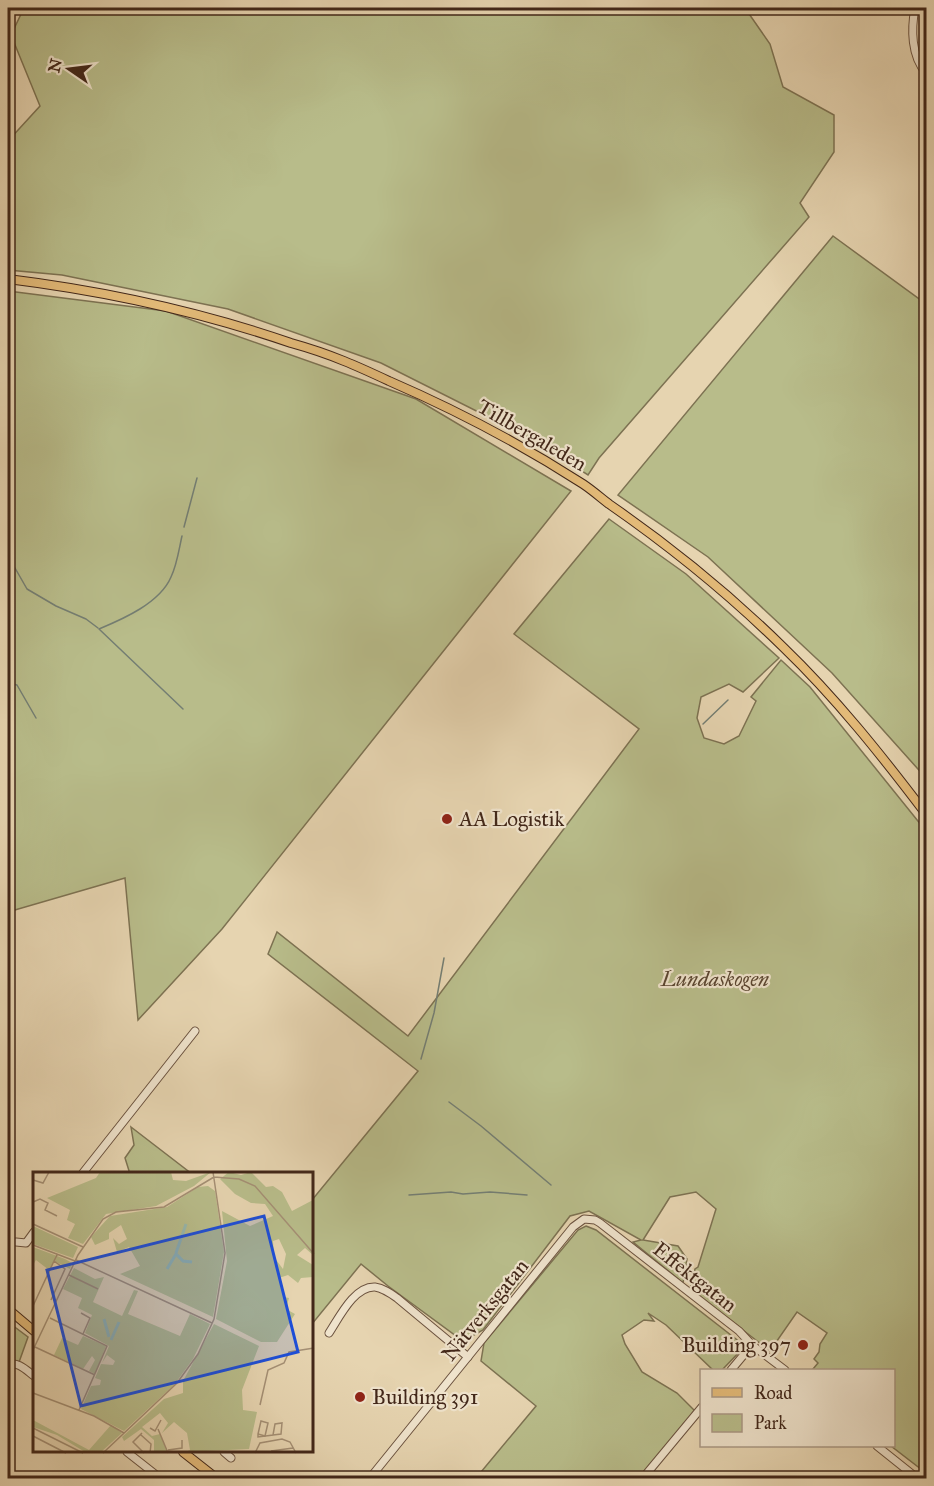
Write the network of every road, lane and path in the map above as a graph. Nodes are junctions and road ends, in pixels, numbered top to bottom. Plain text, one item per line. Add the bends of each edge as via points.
1 (915, 8) edge
2 (927, 73) edge
3 (8, 279) edge
4 (927, 814) edge
5 (195, 1031) dead end
6 (83, 1172) edge
7 (581, 1220) joint
8 (33, 1233) edge
9 (15, 1242) dead end
10 (8, 1309) edge
11 (33, 1330) edge
12 (329, 1333) dead end
13 (752, 1345) junction
14 (468, 1357) junction
15 (8, 1365) edge
16 (733, 1369) edge
17 (782, 1369) edge
18 (33, 1375) edge
19 (700, 1409) edge
20 (878, 1447) edge
21 (128, 1453) edge
22 (184, 1453) edge
23 (225, 1453) edge
24 (231, 1458) dead end
25 (8, 1475) edge
26 (12, 1479) edge
27 (160, 1479) edge
28 (216, 1479) edge
29 (370, 1479) edge
30 (644, 1479) edge
31 (918, 1479) edge

1 - 2 street via 915,51
3 - 4 main road, Tillbergaleden via 131,298 270,335 344,361 513,442 585,486 728,596 832,697
5 - 6 street
7 - 13 street, Effektgatan via 600,1223
7 - 14 street, Nätverksgatan
8 - 9 street via 26,1242
10 - 11 main road
12 - 14 street via 355,1295 376,1287 397,1298
13 - 16 street
13 - 17 street, Effektgatan
14 - 29 street, Nätverksgatan
15 - 18 street via 21,1365
19 - 30 street
20 - 31 street
21 - 27 street
22 - 28 main road
23 - 24 street
25 - 26 street

